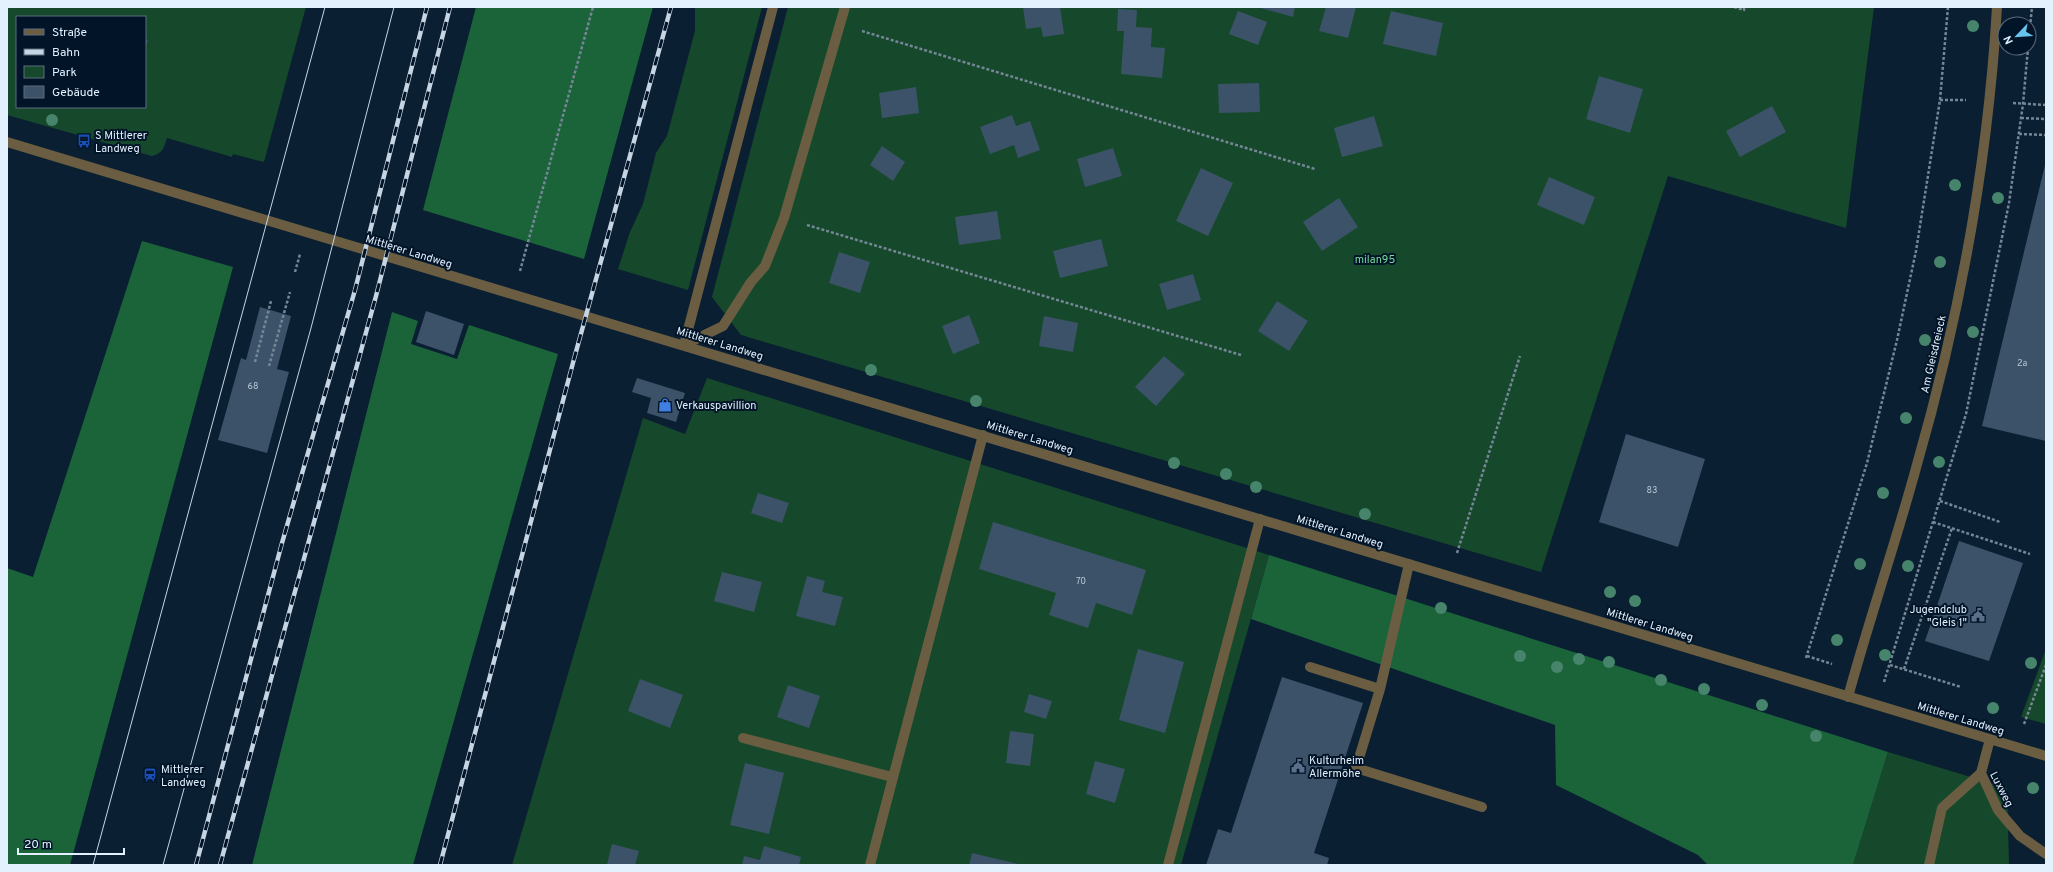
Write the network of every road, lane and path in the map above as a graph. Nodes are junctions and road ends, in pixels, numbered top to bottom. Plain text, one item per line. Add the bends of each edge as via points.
1 (593, 7) edge
2 (773, 7) edge
3 (845, 7) edge
4 (1734, 7) edge
5 (1744, 7) edge
6 (1948, 7) edge
7 (1997, 7) edge
8 (840, 25) junction
9 (2023, 104) dead end
10 (2046, 104) edge
11 (2021, 118) dead end
12 (2046, 119) edge
13 (2018, 134) dead end
14 (2046, 135) edge
15 (7, 142) edge
16 (1315, 169) dead end
17 (784, 218) junction
18 (290, 292) dead end
19 (513, 295) junction
20 (271, 300) dead end
21 (684, 345) junction
22 (1241, 355) dead end
23 (1520, 356) dead end
24 (255, 362) dead end
25 (269, 366) dead end
26 (983, 435) junction
27 (1940, 501) dead end
28 (1260, 519) junction
29 (1933, 522) dead end
30 (2000, 522) dead end
31 (1952, 528) junction
32 (2030, 554) dead end
33 (1409, 564) junction
34 (1450, 576) junction
35 (1890, 665) dead end
36 (2046, 665) edge
37 (1310, 667) dead end
38 (1904, 669) junction
39 (1799, 682) junction
40 (1960, 687) dead end
41 (1380, 689) junction
42 (1848, 697) junction
43 (743, 738) dead end
44 (1990, 740) junction
45 (2016, 747) junction
46 (2046, 756) edge
47 (1981, 773) junction
48 (892, 777) junction
49 (1482, 807) dead end
50 (2046, 854) edge
51 (870, 865) edge
52 (1168, 865) edge
53 (1929, 865) edge

1 - 19 path
2 - 21 street
3 - 8 street
4 - 5 path via 1744,10
6 - 39 path via 1940,100 1916,251 1897,340 1867,463
7 - 42 street, Am Gleisdreieck via 1990,101 1950,335 1916,469
8 - 16 path
8 - 17 street
9 - 10 path
11 - 12 path
13 - 14 path
15 - 19 street, Mittlerer Landweg
17 - 21 street via 765,266 751,282 724,326
17 - 22 path
18 - 25 path
19 - 21 street, Mittlerer Landweg
20 - 24 path
21 - 26 street, Mittlerer Landweg
23 - 34 path
26 - 28 street, Mittlerer Landweg
26 - 48 street
27 - 30 path
28 - 33 street, Mittlerer Landweg
28 - 52 street
29 - 31 path
31 - 32 path
31 - 38 path
33 - 34 street, Mittlerer Landweg
33 - 41 street
34 - 39 street, Mittlerer Landweg
35 - 38 path
36 - 45 path
37 - 41 street
38 - 40 path
39 - 42 street, Mittlerer Landweg
41 - 49 street via 1356,768
42 - 44 street, Mittlerer Landweg
43 - 48 street
44 - 45 street, Mittlerer Landweg
44 - 47 street, Luxweg
45 - 46 street, Mittlerer Landweg
47 - 50 street, Luxweg via 1998,810 2020,836
47 - 53 street via 1942,808
48 - 51 street

